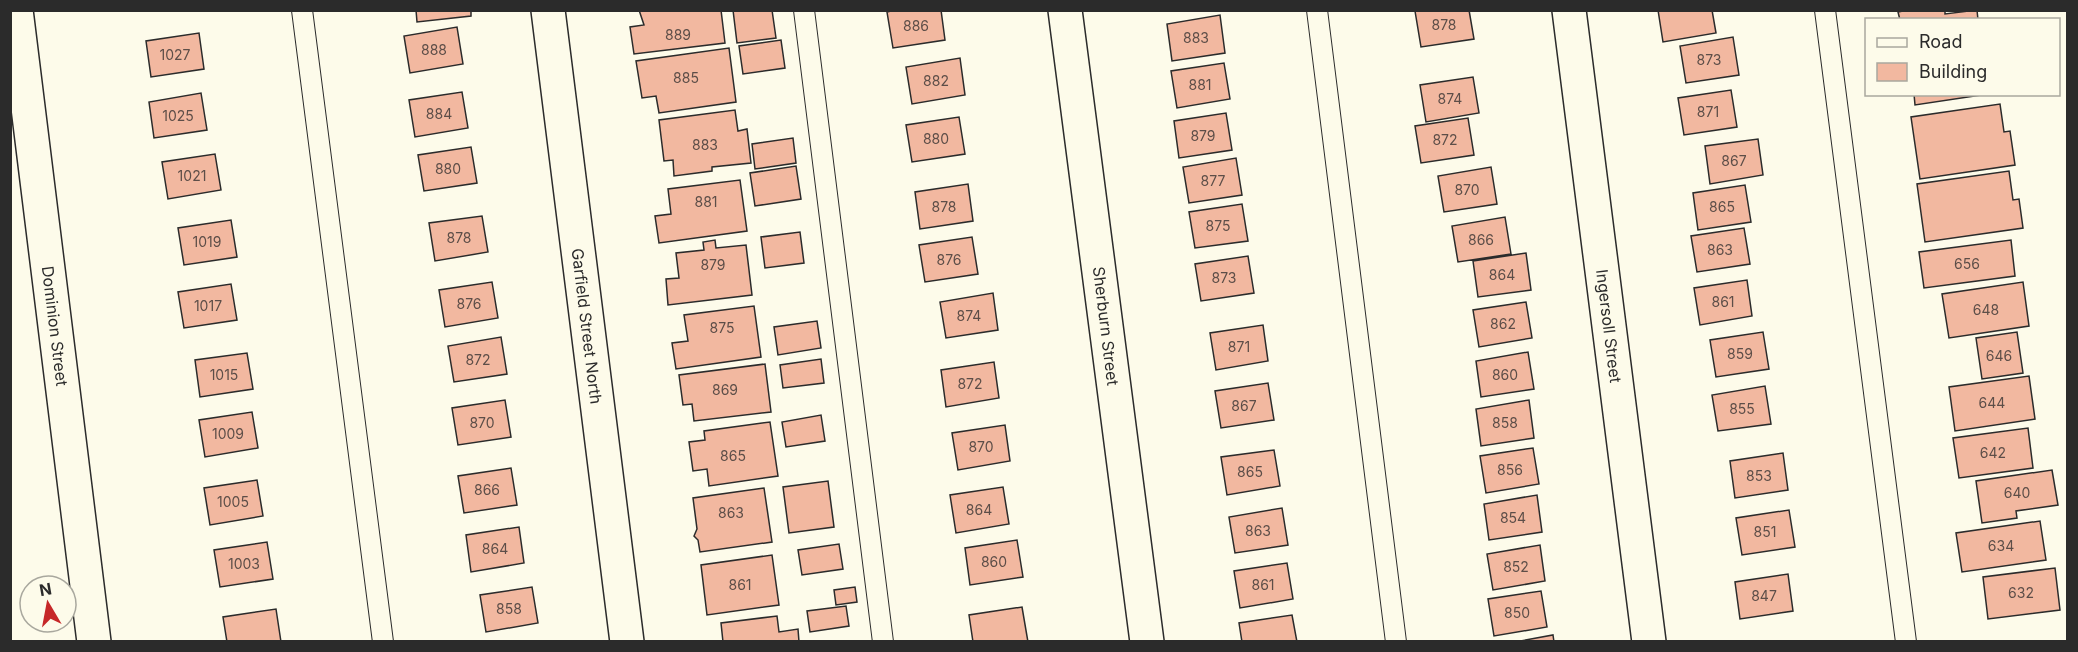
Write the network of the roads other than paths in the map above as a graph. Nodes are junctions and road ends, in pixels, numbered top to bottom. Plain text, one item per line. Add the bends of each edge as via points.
1 (16, 10) edge
2 (302, 10) edge
3 (548, 10) edge
4 (804, 10) edge
5 (1065, 10) edge
6 (1317, 10) edge
7 (1569, 10) edge
8 (1825, 10) edge
9 (94, 642) edge
10 (383, 642) edge
11 (627, 642) edge
12 (883, 642) edge
13 (1147, 642) edge
14 (1396, 642) edge
15 (1649, 642) edge
16 (1906, 642) edge

1 - 9 street, Dominion Street
2 - 10 lane
3 - 11 street, Garfield Street North
4 - 12 lane
5 - 13 street, Sherburn Street
6 - 14 lane
7 - 15 street, Ingersoll Street
8 - 16 lane

